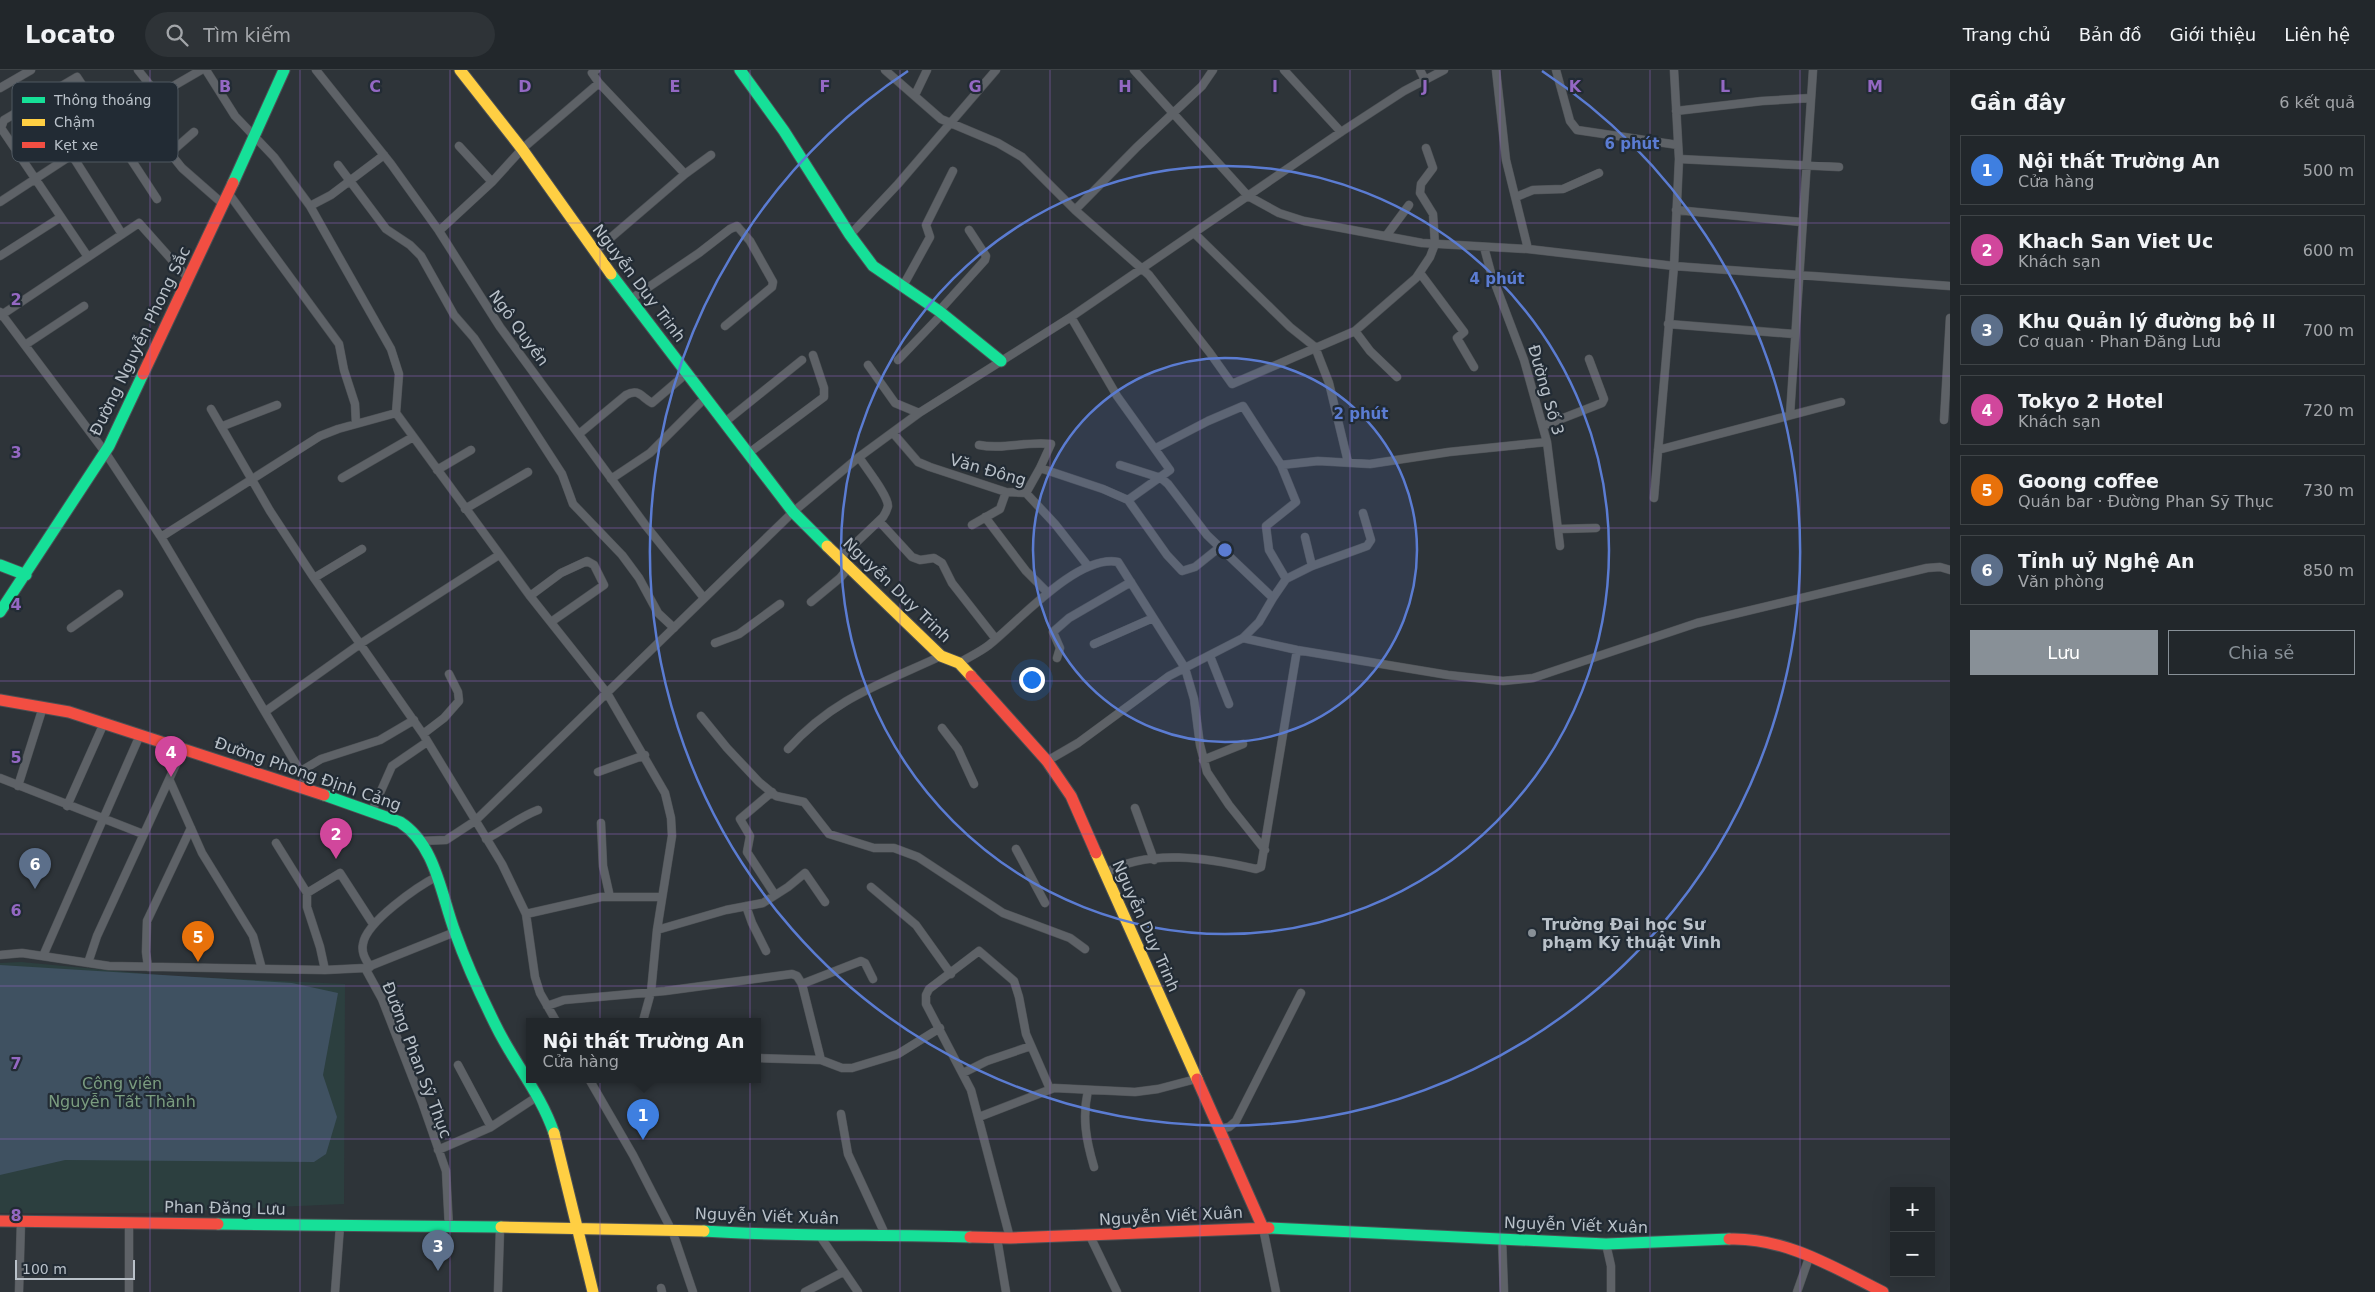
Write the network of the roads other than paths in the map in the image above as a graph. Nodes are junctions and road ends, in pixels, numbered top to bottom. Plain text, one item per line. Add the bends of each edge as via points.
1 (138, 70) edge
2 (201, 70) edge
3 (206, 70) edge
4 (284, 70) edge
5 (316, 70) edge
6 (460, 70) edge
7 (596, 70) edge
8 (740, 70) edge
9 (886, 70) edge
10 (927, 70) edge
11 (996, 70) edge
12 (1134, 70) edge
13 (1213, 70) edge
14 (1284, 70) edge
15 (1420, 70) edge
16 (1444, 70) edge
17 (1496, 70) edge
18 (1556, 70) edge
19 (1674, 70) edge
20 (1813, 70) edge
21 (27, 71) edge
22 (1425, 80) junction
23 (68, 82) edge
24 (80, 82) edge
25 (148, 82) edge
26 (178, 83) edge
27 (599, 83) junction
28 (0, 88) edge
29 (915, 95) junction
30 (1811, 98) junction
31 (1676, 112) junction
32 (1174, 114) junction
33 (12, 115) edge
34 (951, 124) junction
35 (194, 132) dead end
36 (1341, 132) junction
37 (255, 138) junction
38 (1678, 145) junction
39 (12, 146) edge
40 (178, 146) edge
41 (459, 146) dead end
42 (522, 148) junction
43 (1426, 148) dead end
44 (384, 155) junction
45 (711, 155) dead end
46 (1679, 159) junction
47 (23, 162) edge
48 (62, 162) edge
49 (75, 162) edge
50 (132, 162) edge
51 (177, 162) edge
52 (338, 166) dead end
53 (1807, 166) junction
54 (1839, 167) dead end
55 (953, 171) dead end
56 (685, 174) junction
57 (1599, 174) dead end
58 (35, 179) junction
59 (349, 181) junction
60 (492, 182) junction
61 (1248, 196) junction
62 (1516, 197) junction
63 (157, 199) dead end
64 (226, 199) junction
65 (0, 202) edge
66 (1409, 205) dead end
67 (310, 206) junction
68 (1075, 210) junction
69 (1676, 210) junction
70 (61, 217) junction
71 (1801, 222) junction
72 (969, 230) dead end
73 (439, 231) junction
74 (1194, 233) junction
75 (122, 234) junction
76 (850, 235) junction
77 (1386, 236) junction
78 (1435, 244) junction
79 (1484, 247) junction
80 (1528, 249) junction
81 (594, 252) junction
82 (0, 256) edge
83 (88, 257) junction
84 (1674, 266) junction
85 (1140, 269) junction
86 (1420, 273) junction
87 (1798, 276) junction
88 (188, 278) junction
89 (903, 286) junction
90 (1950, 286) edge
91 (631, 300) junction
92 (84, 306) dead end
93 (940, 313) junction
94 (1, 314) edge
95 (1071, 317) junction
96 (1950, 318) edge
97 (1668, 324) junction
98 (725, 326) dead end
99 (1354, 331) junction
100 (1794, 334) junction
101 (25, 345) junction
102 (1315, 347) junction
103 (813, 355) dead end
104 (1589, 359) dead end
105 (802, 360) dead end
106 (898, 360) dead end
107 (1000, 361) junction
108 (868, 365) dead end
109 (1474, 367) dead end
110 (687, 373) junction
111 (1397, 377) dead end
112 (706, 397) junction
113 (1841, 402) dead end
114 (277, 406) dead end
115 (212, 409) dead end
116 (396, 413) junction
117 (919, 413) junction
118 (1790, 415) junction
119 (1944, 420) dead end
120 (725, 422) junction
121 (356, 424) junction
122 (223, 426) junction
123 (1543, 426) junction
124 (893, 433) junction
125 (579, 434) junction
126 (413, 437) junction
127 (1547, 442) junction
128 (979, 445) dead end
129 (1156, 448) junction
130 (471, 450) dead end
131 (1658, 450) junction
132 (105, 452) junction
133 (749, 452) junction
134 (858, 457) junction
135 (1348, 462) junction
136 (1120, 465) dead end
137 (1281, 465) junction
138 (1040, 468) junction
139 (437, 470) junction
140 (528, 472) dead end
141 (342, 478) dead end
142 (1161, 478) junction
143 (611, 479) junction
144 (252, 481) junction
145 (1006, 492) junction
146 (1026, 493) junction
147 (1654, 498) dead end
148 (1128, 500) junction
149 (465, 510) junction
150 (793, 512) junction
151 (1363, 513) dead end
152 (986, 517) junction
153 (879, 521) junction
154 (972, 525) dead end
155 (1596, 528) dead end
156 (1559, 529) junction
157 (161, 536) junction
158 (1305, 537) dead end
159 (1560, 546) dead end
160 (1220, 547) junction
161 (362, 549) dead end
162 (499, 555) junction
163 (840, 558) junction
164 (0, 565) edge
165 (1088, 566) junction
166 (1312, 566) junction
167 (849, 567) junction
168 (1950, 570) edge
169 (26, 575) junction
170 (314, 578) junction
171 (1286, 579) junction
172 (1131, 582) junction
173 (1048, 593) junction
174 (119, 594) dead end
175 (530, 596) junction
176 (704, 598) junction
177 (1273, 598) junction
178 (811, 602) dead end
179 (780, 604) dead end
180 (0, 612) edge
181 (1153, 618) junction
182 (551, 622) junction
183 (71, 628) dead end
184 (674, 628) junction
185 (995, 638) junction
186 (1243, 638) junction
187 (715, 643) dead end
188 (360, 644) junction
189 (1094, 644) dead end
190 (1297, 650) junction
191 (941, 656) junction
192 (1210, 656) junction
193 (1057, 658) dead end
194 (959, 663) junction
195 (1185, 668) junction
196 (449, 674) dead end
197 (607, 693) junction
198 (0, 700) edge
199 (1230, 704) dead end
200 (43, 707) junction
201 (266, 711) junction
202 (702, 716) dead end
203 (414, 720) junction
204 (104, 723) junction
205 (942, 728) dead end
206 (140, 735) junction
207 (425, 738) junction
208 (1243, 744) dead end
209 (183, 749) junction
210 (788, 749) dead end
211 (645, 755) junction
212 (1203, 760) junction
213 (1047, 761) junction
214 (301, 770) junction
215 (598, 772) dead end
216 (0, 778) edge
217 (170, 781) junction
218 (974, 784) dead end
219 (18, 786) junction
220 (313, 792) junction
221 (772, 792) junction
222 (67, 806) junction
223 (1135, 808) dead end
224 (538, 810) dead end
225 (372, 811) junction
226 (104, 818) junction
227 (475, 821) junction
228 (601, 823) dead end
229 (192, 828) junction
230 (142, 834) junction
231 (486, 839) junction
232 (420, 842) junction
233 (276, 843) dead end
234 (1016, 849) dead end
235 (1265, 850) junction
236 (1154, 860) junction
237 (1104, 873) junction
238 (438, 876) junction
239 (871, 887) dead end
240 (307, 893) junction
241 (776, 896) junction
242 (610, 897) junction
243 (662, 897) junction
244 (825, 902) dead end
245 (1045, 904) dead end
246 (746, 906) junction
247 (526, 914) junction
248 (373, 924) junction
249 (657, 930) junction
250 (456, 932) junction
251 (1085, 949) dead end
252 (766, 952) dead end
253 (0, 955) edge
254 (43, 956) junction
255 (88, 963) junction
256 (148, 967) junction
257 (367, 967) junction
258 (262, 969) junction
259 (325, 970) junction
260 (951, 974) junction
261 (873, 979) dead end
262 (802, 984) junction
263 (650, 992) junction
264 (1300, 996) dead end
265 (547, 1006) junction
266 (554, 1018) edge
267 (644, 1018) edge
268 (940, 1028) junction
269 (1031, 1046) junction
270 (761, 1058) edge
271 (821, 1060) junction
272 (458, 1065) dead end
273 (963, 1073) junction
274 (526, 1076) edge
275 (1196, 1079) junction
276 (530, 1083) edge
277 (591, 1083) edge
278 (1050, 1089) junction
279 (1088, 1090) junction
280 (538, 1096) junction
281 (841, 1114) dead end
282 (979, 1117) junction
283 (491, 1127) junction
284 (1219, 1129) junction
285 (438, 1150) junction
286 (1094, 1167) dead end
287 (0, 1221) edge
288 (20, 1221) junction
289 (129, 1223) junction
290 (340, 1226) junction
291 (449, 1228) junction
292 (576, 1228) junction
293 (1263, 1228) junction
294 (500, 1229) junction
295 (671, 1229) junction
296 (886, 1234) junction
297 (820, 1236) junction
298 (1090, 1236) junction
299 (997, 1238) junction
300 (1010, 1238) junction
301 (1502, 1239) junction
302 (1606, 1244) junction
303 (1810, 1255) junction
304 (843, 1272) junction
305 (19, 1292) edge
306 (128, 1292) edge
307 (335, 1292) edge
308 (498, 1292) edge
309 (594, 1292) edge
310 (692, 1292) edge
311 (805, 1292) edge
312 (857, 1292) edge
313 (1006, 1292) edge
314 (1118, 1292) edge
315 (1276, 1292) edge
316 (1504, 1292) edge
317 (1611, 1292) edge
318 (1797, 1292) edge
319 (1883, 1292) edge

1 - 25 street
2 - 26 street
3 - 37 street via 236,116
4 - 37 street, Đường Nguyễn Phong Sắc
5 - 44 street, Ngô Quyền
6 - 42 street, Nguyễn Duy Trinh
7 - 27 street via 592,73
8 - 76 street
9 - 29 street
10 - 29 street
11 - 34 street
12 - 32 street
13 - 32 street
14 - 36 street
15 - 22 street
16 - 22 street
17 - 62 street via 1503,140
18 - 38 street via 1570,121 1577,130
19 - 31 street
20 - 30 street
21 - 28 street
22 - 36 street
23 - 24 street via 77,77
27 - 42 street
27 - 56 street
29 - 34 street
30 - 31 street
30 - 53 street
31 - 38 street
32 - 61 street
32 - 68 street
33 - 39 street via 4,120 1,128
34 - 68 street via 1022,157
34 - 76 street
35 - 40 street
36 - 61 street
37 - 64 street, Đường Nguyễn Phong Sắc
37 - 67 street via 274,157
38 - 46 street
41 - 60 street
42 - 60 street
42 - 81 street, Nguyễn Duy Trinh
43 - 78 street via 1433,168 1421,184 1420,193 1433,214
44 - 59 street
44 - 73 street, Ngô Quyền
45 - 56 street
46 - 53 street
46 - 69 street
47 - 58 street
48 - 58 street
49 - 75 street
50 - 63 street
51 - 64 street
52 - 59 street
53 - 54 street
53 - 71 street
55 - 89 street via 926,225 930,237
56 - 81 street
57 - 62 street via 1563,189 1533,190
58 - 65 street
58 - 70 street
59 - 67 street
59 - 184 street via 386,229 421,256 454,315 474,338 562,474 573,504 622,556 639,578 658,613
60 - 73 street
61 - 74 street
61 - 77 street via 1279,213 1304,221
62 - 80 street
64 - 88 street, Đường Nguyễn Phong Sắc
64 - 121 street via 339,344 355,404
66 - 77 street
67 - 116 street via 391,349 399,374
68 - 85 street
69 - 71 street
69 - 84 street
70 - 82 street
70 - 83 street
71 - 87 street
72 - 93 street via 986,256 985,260
73 - 125 street, Ngô Quyền via 482,301
74 - 85 street
74 - 102 street via 1290,327
75 - 83 street
75 - 88 street via 139,222
76 - 89 street via 873,266
77 - 78 street
78 - 79 street
78 - 86 street
79 - 80 street
79 - 123 street, Đường Số 3 via 1522,353
80 - 84 street
81 - 91 street, Nguyễn Duy Trinh
83 - 94 street
84 - 87 street
84 - 97 street
85 - 95 street
85 - 102 street via 1149,275 1232,384
86 - 99 street
86 - 109 street via 1464,332 1457,338
87 - 90 street
87 - 100 street
88 - 132 street, Đường Nguyễn Phong Sắc
89 - 93 street
91 - 98 street via 737,226 750,241 772,287
91 - 110 street, Nguyễn Duy Trinh
92 - 101 street
93 - 106 street
93 - 107 street
94 - 101 street
95 - 107 street
95 - 129 street via 1117,396
96 - 119 street
97 - 100 street
97 - 131 street
99 - 102 street
99 - 111 street
100 - 118 street
101 - 132 street
102 - 135 street via 1329,383
103 - 133 street via 824,397
104 - 123 street via 1604,399 1602,404
105 - 120 street
107 - 117 street
108 - 117 street via 895,404
110 - 112 street, Nguyễn Duy Trinh
110 - 125 street via 652,403 640,393 631,392
112 - 120 street, Nguyễn Duy Trinh
112 - 143 street via 650,453
113 - 118 street
114 - 122 street
115 - 122 street
116 - 121 street
116 - 126 street
117 - 124 street
118 - 131 street
120 - 133 street, Nguyễn Duy Trinh
121 - 144 street via 320,436
122 - 144 street
123 - 127 street, Đường Số 3
124 - 134 street
124 - 145 street, Văn Đông via 918,462
125 - 143 street, Ngô Quyền
126 - 139 street
126 - 141 street
127 - 135 street via 1370,464
127 - 156 street, Đường Số 3
128 - 138 street via 993,448 1051,444
129 - 137 street via 1243,406
129 - 142 street via 1170,470
130 - 139 street
131 - 147 street
132 - 157 street
132 - 169 street, Đường Nguyễn Phong Sắc
133 - 150 street, Nguyễn Duy Trinh
134 - 150 street
134 - 153 street via 888,503
135 - 137 street via 1318,460
136 - 142 street
137 - 171 street via 1296,502 1266,526 1269,550
138 - 146 street
138 - 148 street via 1103,488
139 - 149 street
140 - 149 street
142 - 148 street
142 - 160 street
143 - 176 street, Ngô Quyền
144 - 157 street
144 - 170 street
145 - 146 street, Văn Đông
145 - 152 street via 1000,508
146 - 165 street, Văn Đông
148 - 160 street via 1182,571 1196,567
149 - 162 street
150 - 163 street, Nguyễn Duy Trinh
150 - 176 street
151 - 166 street via 1371,540 1367,546
152 - 154 street
152 - 173 street via 1026,571
153 - 163 street
153 - 185 street via 912,557 920,560 934,558 942,564 952,583
155 - 156 street
156 - 159 street, Đường Số 3
157 - 201 street
158 - 166 street
160 - 177 street
161 - 170 street
162 - 175 street
162 - 188 street
163 - 167 street, Nguyễn Duy Trinh
164 - 169 street
165 - 172 street via 1111,560 1118,562
165 - 173 street
166 - 171 street
167 - 178 street
167 - 191 street, Nguyễn Duy Trinh
168 - 190 street via 1927,568 1696,623 1533,678 1503,681 1448,675
169 - 180 street, Đường Nguyễn Phong Sắc
170 - 188 street
171 - 177 street
172 - 181 street
172 - 193 street via 1069,618 1053,632 1060,648
173 - 185 street
174 - 183 street
175 - 182 street
175 - 182 street via 572,567 587,561 594,565 604,585
176 - 184 street
177 - 186 street via 1259,622
179 - 187 street via 739,634
181 - 189 street
181 - 195 street
182 - 197 street
184 - 197 street
185 - 194 street
186 - 190 street
186 - 192 street
188 - 201 street
188 - 203 street
190 - 235 street
191 - 194 street, Nguyễn Duy Trinh
191 - 210 street via 838,705
192 - 195 street
192 - 199 street
194 - 213 street, Nguyễn Duy Trinh
195 - 212 street via 1194,699
195 - 213 street via 1168,676 1078,743
196 - 207 street via 459,701
197 - 211 street
197 - 227 street
198 - 200 street, Đường Phong Định Cảng
200 - 204 street, Đường Phong Định Cảng
200 - 219 street
201 - 214 street
202 - 221 street via 727,748
203 - 207 street
203 - 214 street via 380,740 321,759
204 - 206 street, Đường Phong Định Cảng
204 - 222 street
205 - 218 street via 958,749
206 - 209 street, Đường Phong Định Cảng
206 - 226 street
207 - 225 street via 392,766
207 - 227 street
208 - 212 street
209 - 217 street
209 - 220 street, Đường Phong Định Cảng
211 - 215 street
211 - 243 street via 665,793 671,818 672,836
212 - 235 street via 1212,782
213 - 237 street, Nguyễn Duy Trinh via 1071,796
214 - 220 street
216 - 219 street
217 - 229 street
217 - 230 street
219 - 222 street
220 - 225 street, Đường Phong Định Cảng
221 - 241 street via 740,819 750,836 747,852
221 - 251 street via 776,796 804,802 829,834 874,848 894,848 918,857 1003,913 1070,938
222 - 226 street
223 - 236 street
224 - 231 street via 522,816
225 - 232 street, Đường Phong Định Cảng via 411,829
226 - 230 street
226 - 254 street
227 - 231 street
227 - 232 street via 446,840
228 - 242 street via 603,866
229 - 256 street via 149,914 145,935
229 - 258 street via 219,883 253,936
230 - 255 street
231 - 247 street via 512,882
232 - 238 street, Đường Phong Định Cảng
233 - 240 street
234 - 245 street
235 - 236 street via 1261,868 1256,869 1192,858
236 - 237 street via 1126,864
237 - 275 street, Nguyễn Duy Trinh
238 - 248 street
238 - 250 street, Đường Phong Định Cảng
239 - 260 street via 916,926
240 - 248 street via 340,873
240 - 259 street via 307,907
241 - 244 street via 804,872
241 - 246 street via 763,903
242 - 243 street
242 - 247 street
243 - 249 street
246 - 249 street
246 - 252 street
247 - 265 street via 535,976
248 - 257 street via 362,945
249 - 263 street
250 - 257 street
250 - 274 street, Đường Phong Định Cảng via 496,1027
253 - 254 street, Đường Phan Sỹ Thục via 22,953
254 - 255 street, Đường Phan Sỹ Thục
255 - 256 street, Đường Phan Sỹ Thục
256 - 258 street, Đường Phan Sỹ Thục
257 - 259 street, Đường Phan Sỹ Thục
257 - 285 street, Đường Phan Sỹ Thục via 389,1016
258 - 259 street, Đường Phan Sỹ Thục
260 - 268 street via 935,984 926,995 926,1004
260 - 269 street via 979,951 1011,977 1020,997 1024,1028
261 - 262 street via 861,961
262 - 263 street via 797,976 786,974
262 - 271 street
263 - 265 street via 564,1000
263 - 267 street
264 - 284 street via 1236,1121
265 - 266 street
268 - 271 street via 898,1054 869,1064 842,1068
268 - 273 street
269 - 273 street via 987,1060
269 - 278 street
270 - 271 street
272 - 283 street
273 - 282 street
275 - 279 street via 1140,1092
275 - 284 street, Nguyễn Duy Trinh
276 - 280 street, Đường Phong Định Cảng
277 - 295 street
278 - 279 street
278 - 282 street
279 - 286 street via 1085,1128
280 - 283 street
280 - 292 street, Đường Phong Định Cảng via 558,1147
281 - 296 street via 848,1154
282 - 300 street
283 - 285 street
284 - 293 street, Nguyễn Duy Trinh
285 - 291 street, Đường Phan Sỹ Thục via 446,1171
287 - 288 street, Phan Đăng Lưu
288 - 289 street, Phan Đăng Lưu
288 - 305 street
289 - 290 street, Phan Đăng Lưu
289 - 306 street
290 - 291 street, Phan Đăng Lưu
290 - 307 street
291 - 294 street, Nguyễn Viết Xuân
292 - 294 street, Nguyễn Viết Xuân
292 - 295 street, Nguyễn Viết Xuân
292 - 309 street, Đường Phong Định Cảng
293 - 298 street, Nguyễn Viết Xuân
293 - 301 street, Nguyễn Viết Xuân
293 - 315 street
294 - 308 street
295 - 297 street, Nguyễn Viết Xuân
295 - 310 street
296 - 297 street, Nguyễn Viết Xuân
296 - 299 street, Nguyễn Viết Xuân
297 - 304 street
298 - 300 street, Nguyễn Viết Xuân
298 - 314 street
299 - 300 street, Nguyễn Viết Xuân
299 - 313 street
301 - 302 street, Nguyễn Viết Xuân
301 - 316 street
302 - 303 street, Nguyễn Viết Xuân via 1742,1239
302 - 317 street via 1611,1266
303 - 318 street
303 - 319 street, Nguyễn Viết Xuân
304 - 311 street
304 - 312 street

